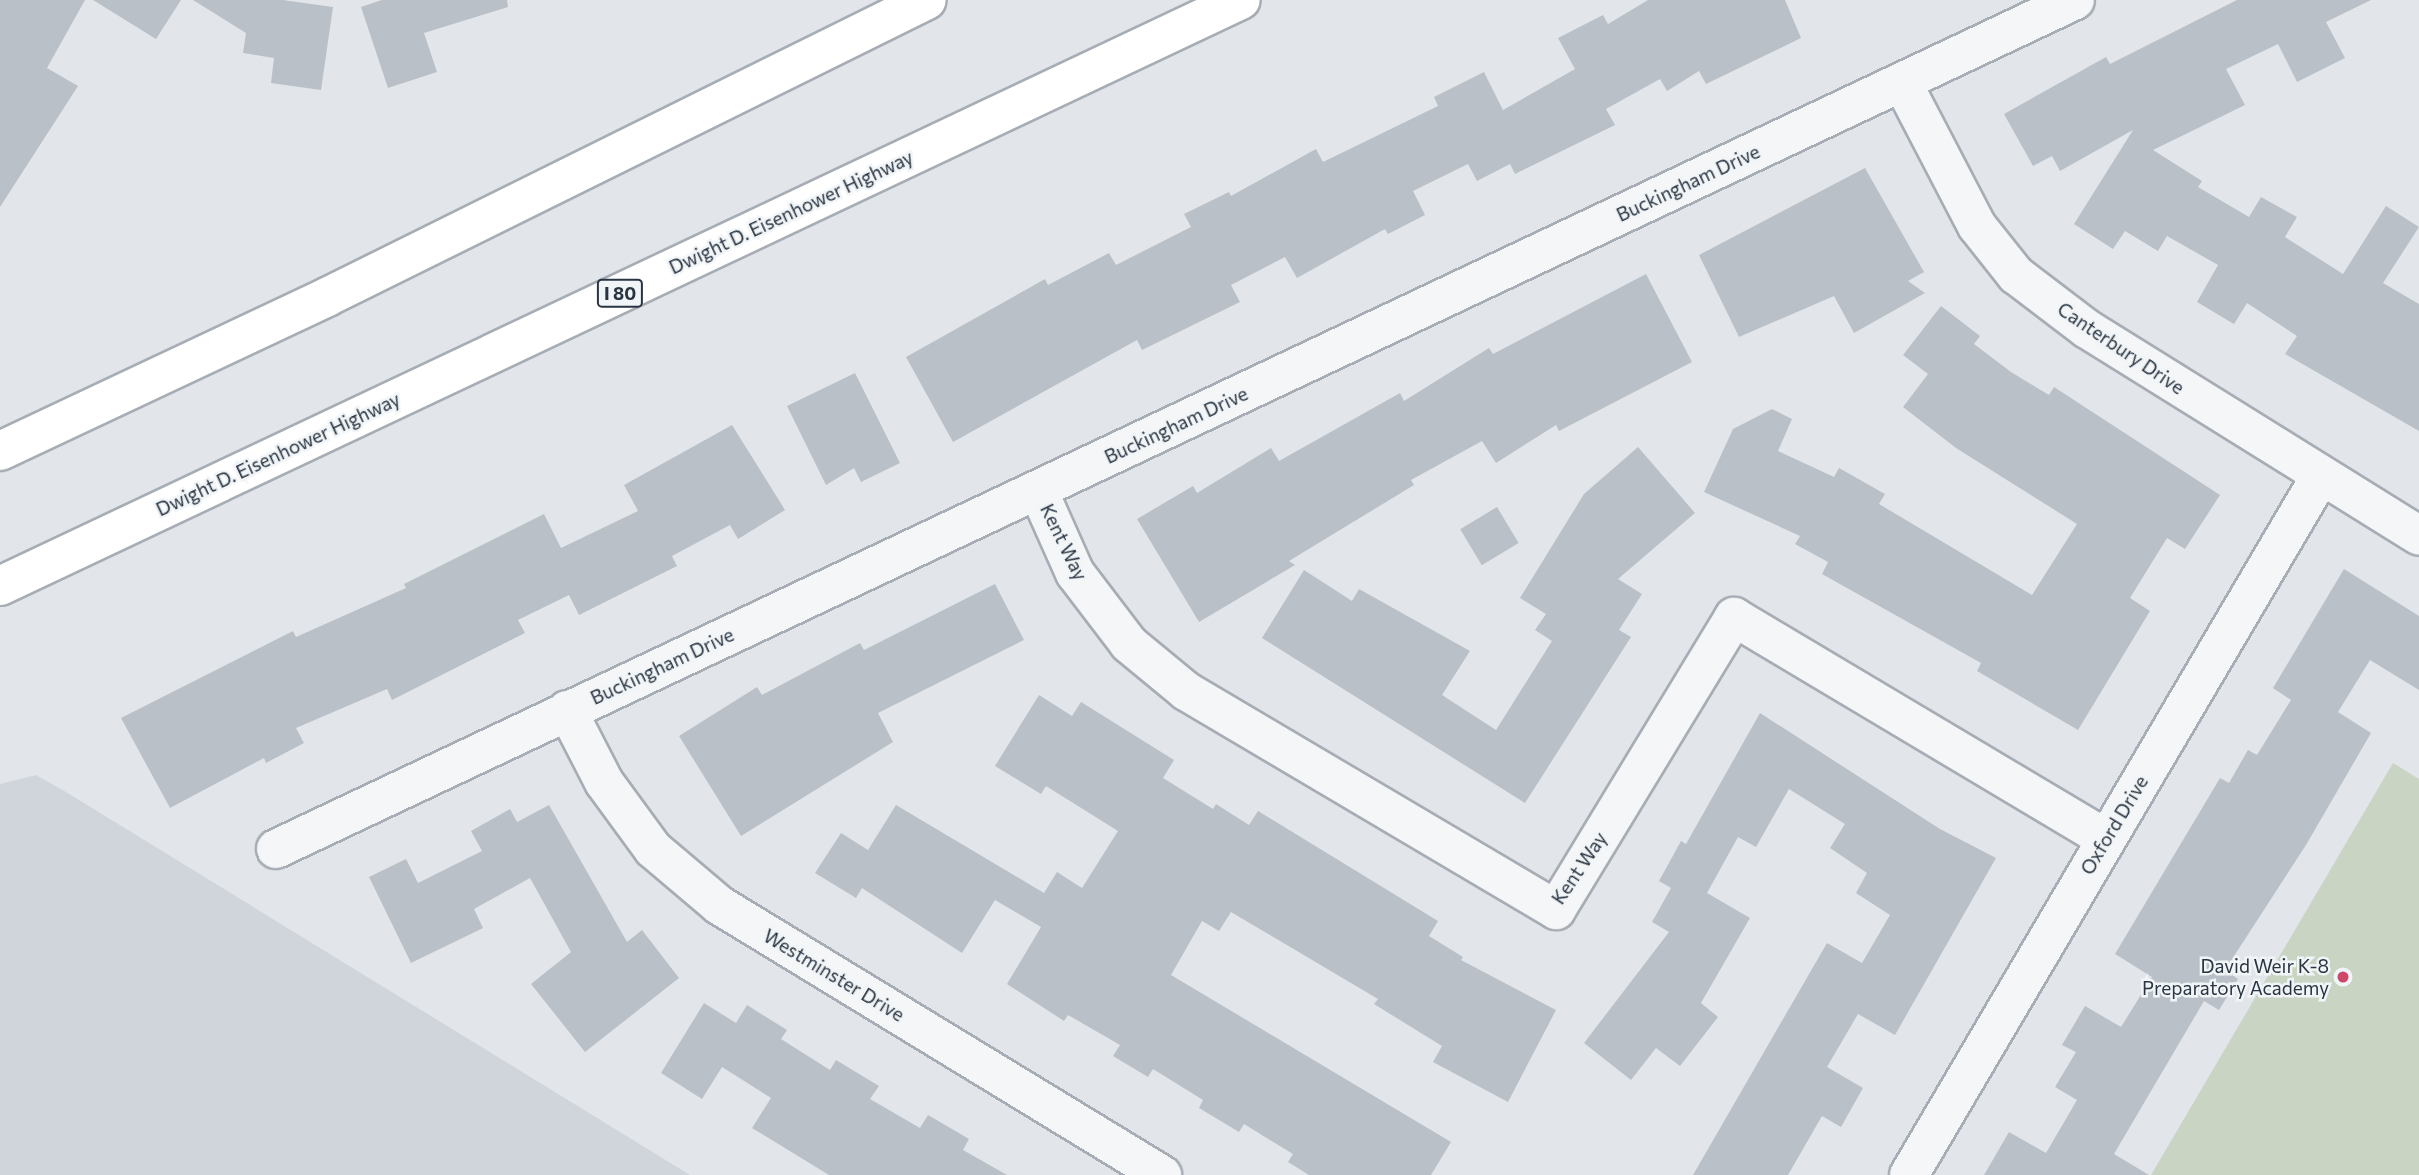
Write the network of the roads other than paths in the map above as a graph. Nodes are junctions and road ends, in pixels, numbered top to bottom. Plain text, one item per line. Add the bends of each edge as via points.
1 (927, 0) edge
2 (1241, 0) edge
3 (2075, 0) edge
4 (1902, 82) junction
5 (0, 451) edge
6 (2320, 477) junction
7 (1038, 490) junction
8 (2419, 536) edge
9 (0, 586) edge
10 (567, 710) junction
11 (2106, 839) junction
12 (276, 849) dead end
13 (1163, 1175) edge
14 (1909, 1175) edge

1 - 5 highway via 327,297
2 - 9 highway, Dwight D. Eisenhower Highway / I 80
3 - 4 street, Buckingham Drive
4 - 6 street, Canterbury Drive via 1977,226 2016,275 2088,329
4 - 7 street, Buckingham Drive
6 - 8 street, Canterbury Drive
6 - 11 street, Oxford Drive
7 - 10 street, Buckingham Drive
7 - 11 street, Kent Way via 1075,573 1129,644 1186,691 1556,910 1734,617
10 - 12 street, Buckingham Drive
10 - 13 street, Westminster Drive via 604,782 653,849 719,905
11 - 14 street, Oxford Drive

